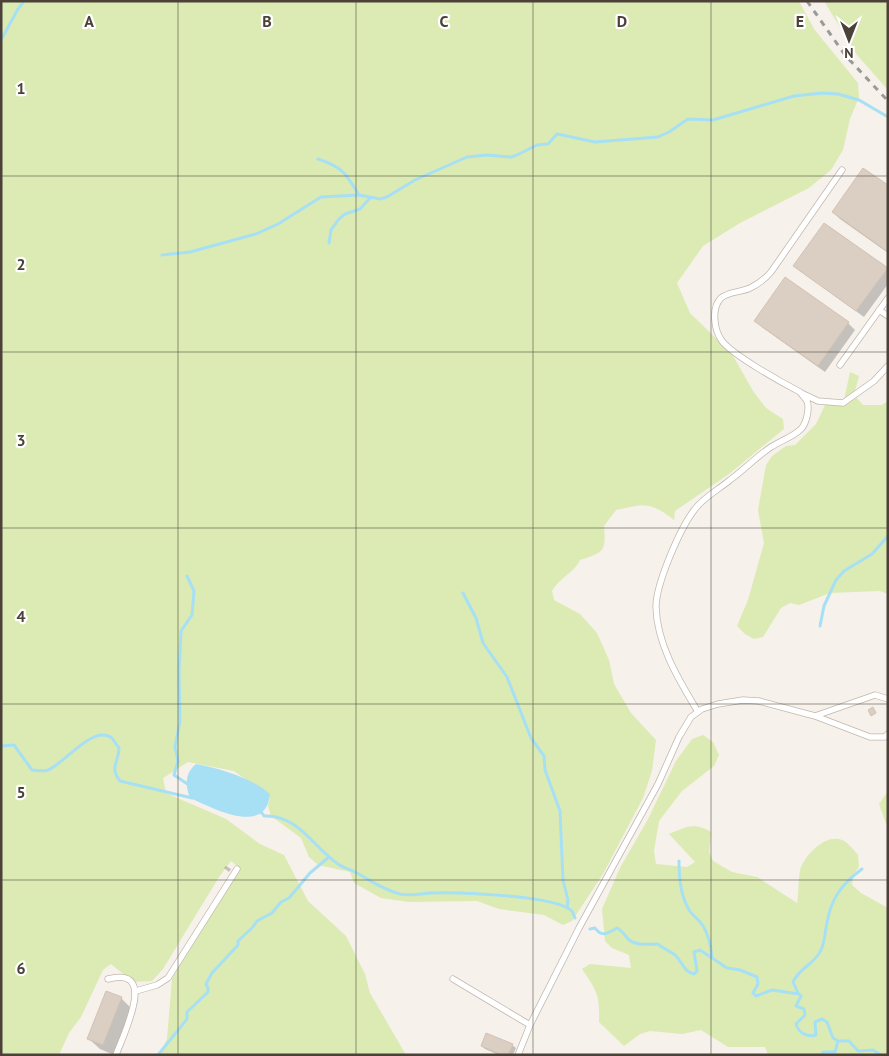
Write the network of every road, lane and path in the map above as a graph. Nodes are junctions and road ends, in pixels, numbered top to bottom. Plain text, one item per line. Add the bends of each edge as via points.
1 (842, 170) dead end
2 (888, 298) edge
3 (879, 310) junction
4 (888, 316) edge
5 (840, 365) dead end
6 (888, 366) edge
7 (800, 392) junction
8 (888, 699) edge
9 (698, 712) junction
10 (815, 716) junction
11 (888, 734) edge
12 (237, 869) dead end
13 (108, 979) dead end
14 (453, 979) dead end
15 (136, 991) junction
16 (530, 1025) junction
17 (116, 1055) edge
18 (518, 1055) edge

1 - 7 lane via 771,272 750,289 723,296 714,316 722,340 732,350
2 - 3 lane
3 - 4 lane
3 - 5 lane
6 - 7 lane via 874,381 843,403 818,401
7 - 9 lane via 807,402 808,413 801,429 770,447 703,499 683,528 659,587 656,606 658,628 666,652
8 - 10 lane via 875,695
9 - 10 lane via 702,708 743,700
9 - 16 lane via 679,737 658,784
10 - 11 lane via 870,737 886,737
12 - 15 lane via 168,978
13 - 15 lane via 127,979
14 - 16 lane
15 - 17 lane via 135,1003
16 - 18 lane

